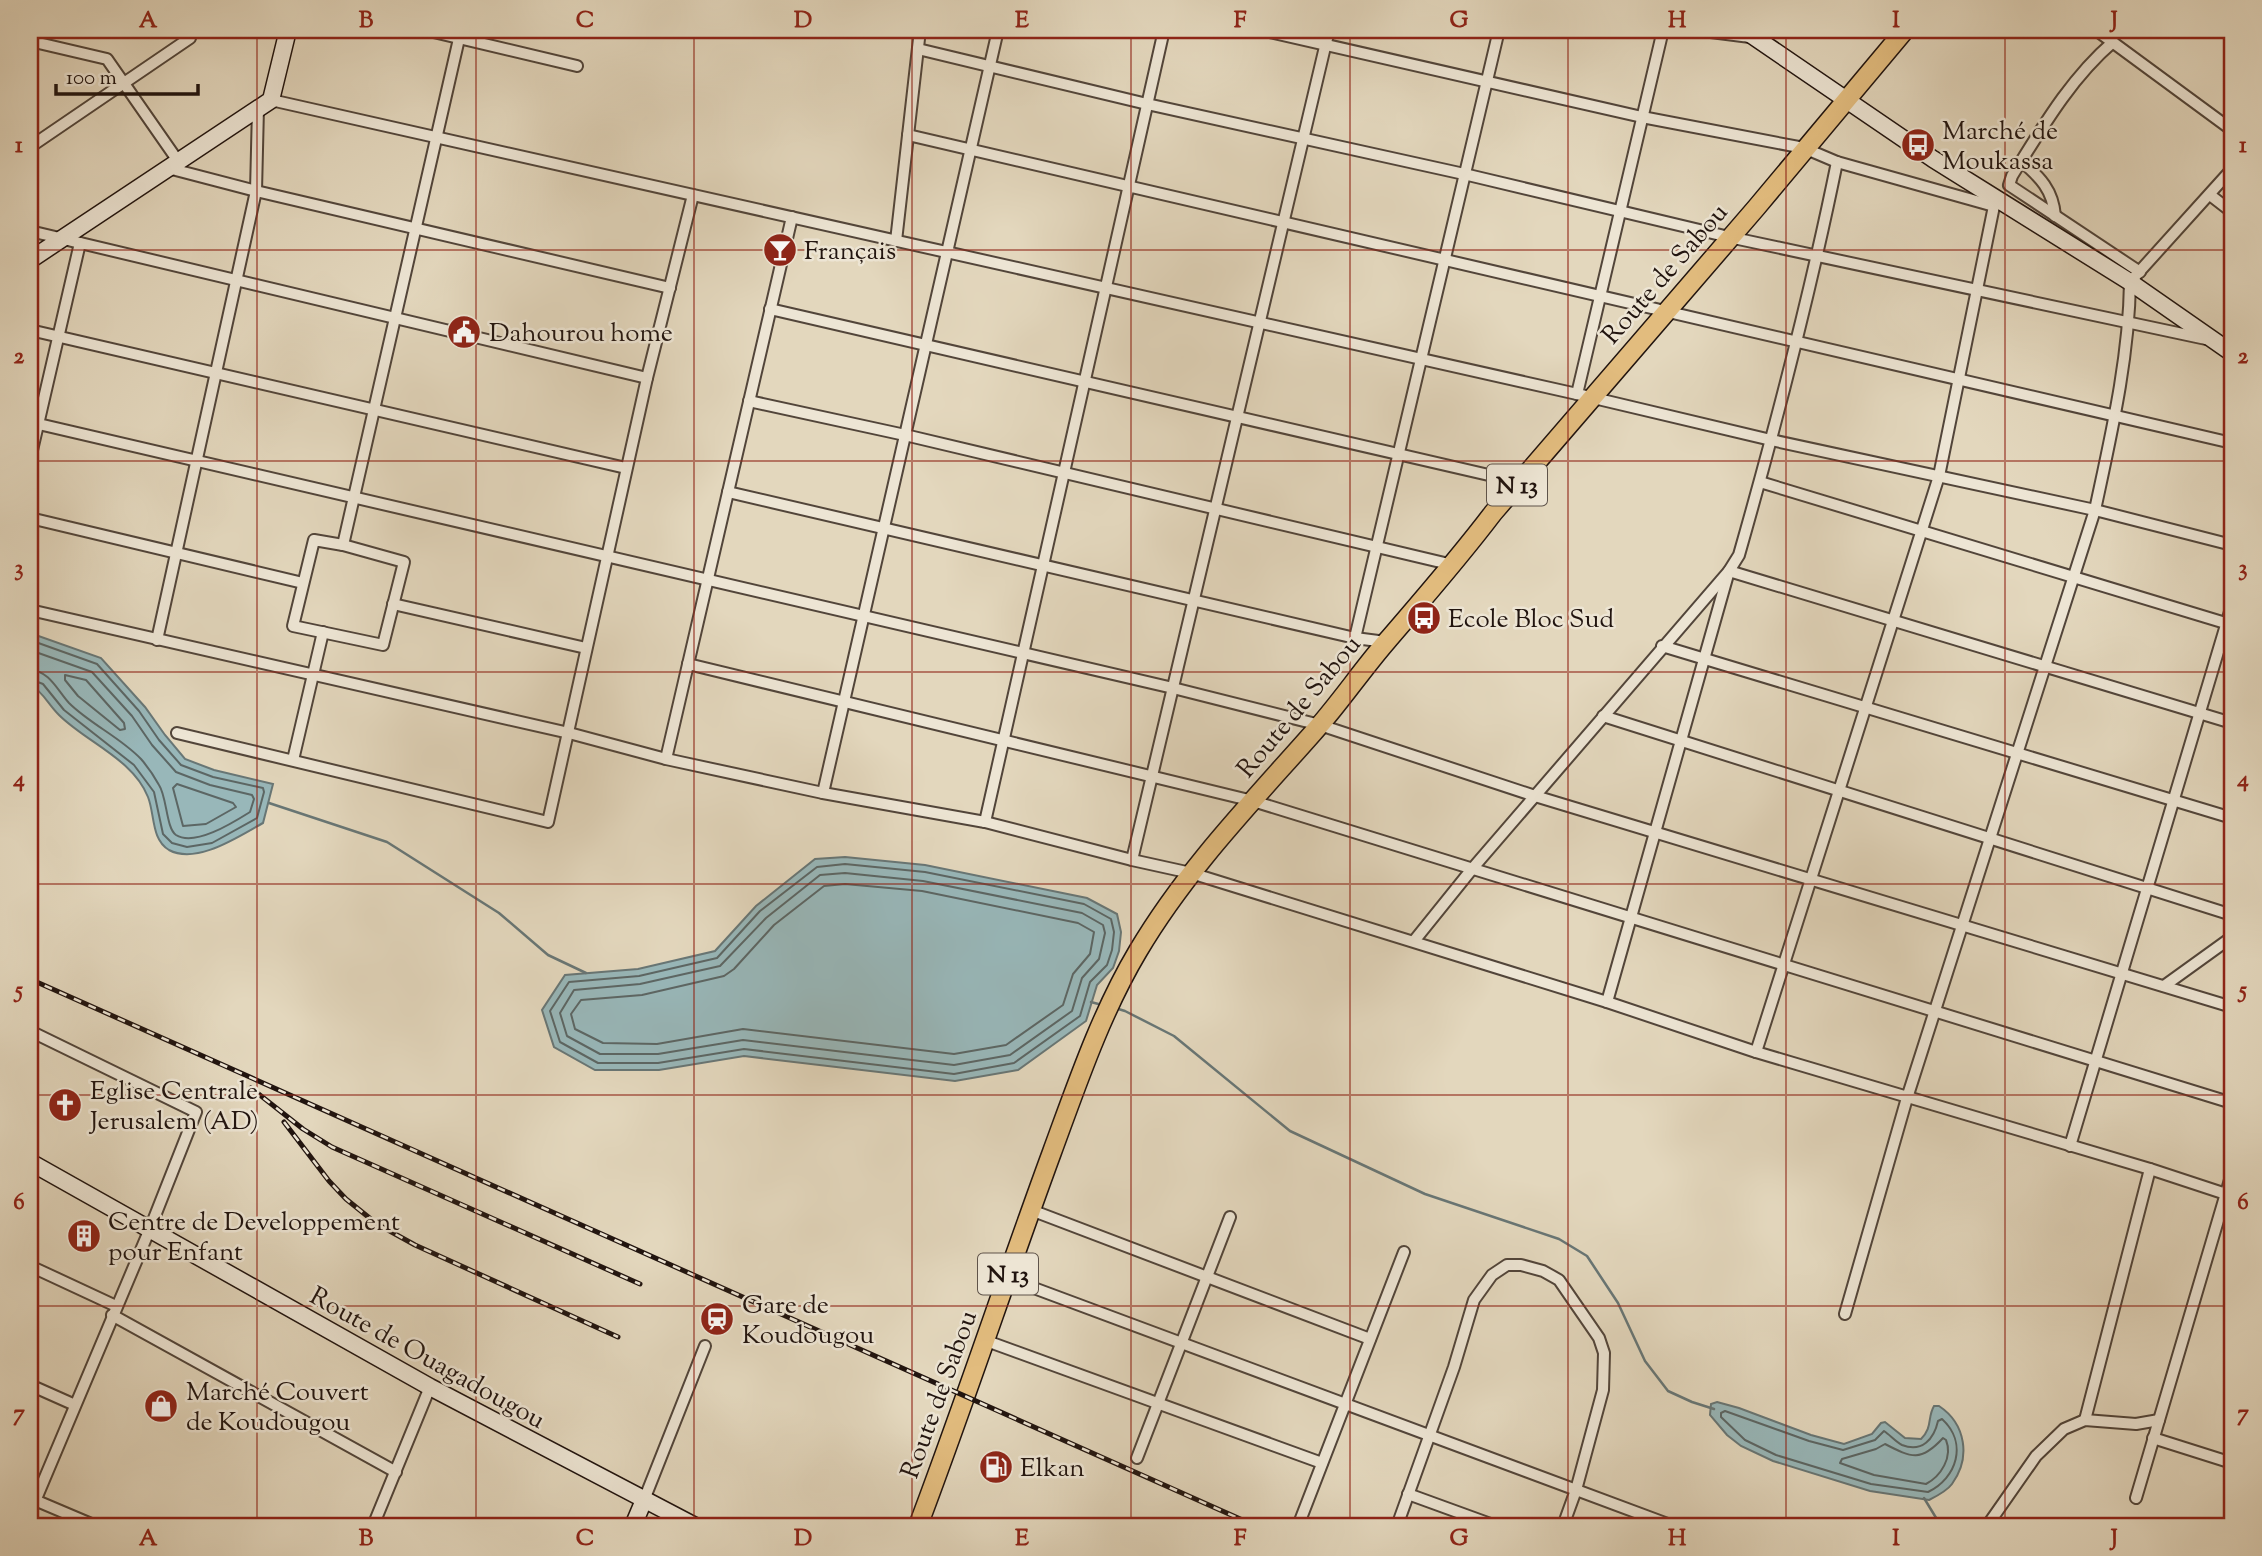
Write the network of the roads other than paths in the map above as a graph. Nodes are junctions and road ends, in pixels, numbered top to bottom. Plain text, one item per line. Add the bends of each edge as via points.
1 (192, 30) edge
2 (288, 30) edge
3 (425, 30) edge
4 (920, 30) edge
5 (998, 30) edge
6 (1164, 30) edge
7 (1261, 30) edge
8 (1329, 30) edge
9 (1499, 30) edge
10 (1663, 30) edge
11 (1695, 30) edge
12 (1905, 30) edge
13 (2096, 30) edge
14 (460, 34) edge
15 (1750, 34) edge
16 (30, 41) edge
17 (2113, 42) junction
18 (1325, 44) junction
19 (918, 50) junction
20 (577, 66) dead end
21 (989, 67) junction
22 (1487, 81) junction
23 (124, 84) junction
24 (1847, 101) junction
25 (264, 104) junction
26 (1147, 104) junction
27 (1642, 117) junction
28 (2232, 130) edge
29 (908, 135) junction
30 (437, 137) junction
31 (1303, 139) junction
32 (30, 147) edge
33 (1804, 148) junction
34 (970, 150) junction
35 (2021, 161) junction
36 (1837, 162) junction
37 (173, 164) junction
38 (2232, 169) edge
39 (1464, 174) junction
40 (1129, 186) junction
41 (256, 191) junction
42 (694, 195) junction
43 (2210, 195) junction
44 (1996, 203) junction
45 (1620, 212) junction
46 (2232, 212) edge
47 (2054, 216) junction
48 (792, 217) junction
49 (1283, 223) junction
50 (416, 228) junction
51 (30, 231) edge
52 (1729, 237) junction
53 (62, 239) junction
54 (896, 241) junction
55 (80, 243) junction
56 (947, 252) junction
57 (1818, 256) junction
58 (30, 260) edge
59 (1444, 260) junction
60 (2135, 277) junction
61 (236, 280) junction
62 (670, 288) junction
63 (1106, 288) junction
64 (1977, 290) junction
65 (1600, 296) junction
66 (770, 309) junction
67 (1665, 312) junction
68 (395, 318) junction
69 (2129, 321) junction
70 (1259, 322) junction
71 (30, 330) edge
72 (58, 337) junction
73 (2216, 341) junction
74 (1796, 342) junction
75 (926, 345) junction
76 (2232, 353) edge
77 (1421, 359) junction
78 (216, 373) junction
79 (647, 378) junction
80 (1959, 379) junction
81 (1085, 382) junction
82 (1584, 396) junction
83 (749, 401) junction
84 (374, 410) junction
85 (2115, 415) junction
86 (1237, 417) junction
87 (34, 423) edge
88 (905, 435) junction
89 (1771, 440) junction
90 (2232, 443) edge
91 (1398, 454) junction
92 (30, 459) edge
93 (197, 461) junction
94 (626, 468) junction
95 (1064, 473) junction
96 (1939, 476) junction
97 (1520, 482) junction
98 (1760, 482) junction
99 (728, 492) junction
100 (354, 498) junction
101 (1215, 508) junction
102 (2095, 510) junction
103 (30, 518) edge
104 (884, 527) junction
105 (1923, 531) junction
106 (343, 545) junction
107 (2232, 545) edge
108 (1376, 546) junction
109 (176, 553) junction
110 (606, 557) junction
111 (1043, 565) junction
112 (1453, 565) junction
113 (1729, 571) junction
114 (2074, 577) junction
115 (708, 579) junction
116 (303, 583) junction
117 (1194, 600) junction
118 (393, 604) junction
119 (2232, 605) edge
120 (30, 610) edge
121 (863, 616) junction
122 (1894, 621) junction
123 (2230, 624) edge
124 (323, 632) junction
125 (1355, 638) junction
126 (157, 640) junction
127 (1386, 642) junction
128 (1662, 646) junction
129 (586, 648) junction
130 (1023, 653) junction
131 (1704, 659) junction
132 (688, 664) junction
133 (2045, 667) junction
134 (313, 676) junction
135 (1173, 688) junction
136 (844, 702) junction
137 (1866, 708) junction
138 (2200, 713) junction
139 (1603, 716) junction
140 (2232, 723) edge
141 (1320, 725) junction
142 (177, 733) dead end
143 (569, 733) junction
144 (1681, 740) junction
145 (1003, 741) junction
146 (2018, 753) junction
147 (666, 759) junction
148 (293, 760) junction
149 (1152, 777) junction
150 (1839, 790) junction
151 (823, 793) junction
152 (1535, 796) junction
153 (2174, 800) junction
154 (1253, 801) junction
155 (2232, 818) edge
156 (985, 822) junction
157 (1655, 832) junction
158 (1990, 838) junction
159 (1132, 860) junction
160 (1472, 869) junction
161 (1191, 873) junction
162 (1811, 880) junction
163 (2147, 888) junction
164 (2232, 915) edge
165 (1631, 918) junction
166 (1963, 925) junction
167 (2232, 937) edge
168 (1414, 941) junction
169 (1784, 965) junction
170 (2121, 973) junction
171 (2164, 986) junction
172 (1608, 1002) junction
173 (2232, 1007) edge
174 (1935, 1012) junction
175 (30, 1031) edge
176 (1756, 1052) junction
177 (2095, 1061) junction
178 (1907, 1098) junction
179 (2232, 1103) edge
180 (2070, 1146) junction
181 (30, 1162) edge
182 (2150, 1169) junction
183 (2232, 1173) edge
184 (2229, 1195) edge
185 (1031, 1210) junction
186 (1230, 1217) dead end
187 (149, 1231) junction
188 (1404, 1252) dead end
189 (30, 1266) edge
190 (1007, 1278) junction
191 (1207, 1278) junction
192 (114, 1311) junction
193 (1845, 1314) dead end
194 (1370, 1339) junction
195 (984, 1340) junction
196 (1181, 1343) junction
197 (705, 1346) dead end
198 (30, 1385) edge
199 (429, 1387) junction
200 (1158, 1404) junction
201 (1345, 1404) junction
202 (75, 1405) junction
203 (2085, 1420) junction
204 (2159, 1420) junction
205 (1428, 1435) junction
206 (2153, 1438) junction
207 (1137, 1458) dead end
208 (1322, 1463) junction
209 (2232, 1463) edge
210 (396, 1472) junction
211 (1576, 1490) junction
212 (1408, 1493) junction
213 (32, 1499) edge
214 (2136, 1499) dead end
215 (644, 1500) junction
216 (30, 1513) edge
217 (377, 1525) edge
218 (96, 1526) edge
219 (633, 1526) edge
220 (695, 1526) edge
221 (918, 1526) edge
222 (1298, 1526) edge
223 (1397, 1526) edge
224 (1496, 1526) edge
225 (1563, 1526) edge
226 (1673, 1526) edge
227 (1987, 1526) edge

1 - 23 street via 190,38
2 - 25 street
3 - 14 street
4 - 19 street
5 - 21 street
6 - 26 street
7 - 18 street
8 - 18 street
9 - 22 street
10 - 27 street
11 - 15 street
12 - 24 main road, Route de Sabou / N 13
13 - 17 street
14 - 20 street
14 - 30 street
15 - 24 street
16 - 23 street via 107,59
17 - 28 street
17 - 35 street via 2071,84
18 - 22 street
18 - 31 street
19 - 21 street
19 - 29 street
21 - 26 street
21 - 34 street
22 - 27 street
22 - 39 street
23 - 32 street
23 - 37 street
24 - 33 main road, Route de Sabou / N 13
24 - 44 street
25 - 30 street
25 - 37 street
25 - 41 street
26 - 31 street
26 - 40 street
27 - 33 street
27 - 45 street
29 - 34 street
29 - 54 street
30 - 42 street
30 - 50 street
31 - 39 street
31 - 49 street
33 - 36 street
33 - 52 main road, Route de Sabou / N 13
34 - 40 street
34 - 56 street
35 - 47 street via 2048,188
35 - 47 street via 2009,185
36 - 44 street
36 - 57 street
37 - 41 street
37 - 53 street
38 - 43 street
39 - 45 street
39 - 59 street
40 - 49 street
40 - 63 street
41 - 50 street
41 - 61 street
42 - 48 street
42 - 62 street
43 - 46 street
43 - 60 street
44 - 60 street
44 - 64 street
45 - 52 street
45 - 65 street
47 - 60 street
48 - 54 street
48 - 66 street
49 - 59 street
49 - 70 street
50 - 62 street
50 - 68 street
51 - 53 street
52 - 57 street
52 - 67 main road, Route de Sabou / N 13
53 - 55 street
53 - 58 street
54 - 56 street
55 - 61 street
55 - 72 street
56 - 63 street
56 - 75 street
57 - 64 street
57 - 74 street
59 - 65 street
59 - 77 street
60 - 69 street
60 - 73 street
61 - 68 street
61 - 78 street
62 - 79 street
63 - 70 street
63 - 81 street
64 - 69 street
64 - 80 street
65 - 67 street
65 - 82 street
66 - 75 street
66 - 83 street
67 - 74 street
67 - 82 main road, Route de Sabou / N 13
68 - 79 street
68 - 84 street
69 - 73 street
69 - 85 street
70 - 77 street
70 - 86 street
71 - 72 street
72 - 78 street
72 - 87 street
73 - 76 street
74 - 80 street
74 - 89 street
75 - 81 street
75 - 88 street
77 - 82 street
77 - 91 street
78 - 84 street
78 - 93 street
79 - 94 street
80 - 85 street
80 - 96 street
81 - 86 street
81 - 95 street
82 - 89 street
82 - 97 main road, Route de Sabou / N 13
83 - 88 street
83 - 99 street
84 - 94 street
84 - 100 street
85 - 90 street
85 - 102 street
86 - 91 street
86 - 101 street
87 - 92 street
87 - 93 street
88 - 95 street
88 - 104 street
89 - 96 street
89 - 98 street
91 - 97 street
91 - 108 street
93 - 100 street
93 - 109 street
94 - 110 street
95 - 101 street
95 - 111 street
96 - 102 street
96 - 105 street
97 - 112 main road, Route de Sabou / N 13
98 - 105 street
98 - 113 street via 1739,555
99 - 104 street
99 - 115 street
100 - 106 street
100 - 110 street
101 - 108 street
101 - 117 street
102 - 107 street
102 - 114 street
103 - 109 street
104 - 111 street
104 - 121 street
105 - 114 street
105 - 122 street
106 - 116 street via 314,540
106 - 118 street via 404,562
108 - 112 street
108 - 125 street
109 - 116 street
109 - 126 street
110 - 115 street
110 - 129 street
111 - 117 street
111 - 130 street
112 - 127 main road, Route de Sabou / N 13
113 - 122 street
113 - 128 street
113 - 131 street
114 - 123 street
114 - 133 street
115 - 121 street
115 - 132 street
116 - 124 street via 293,626
117 - 125 street
117 - 135 street
118 - 124 street via 383,645
118 - 129 street
119 - 123 street
120 - 126 street
121 - 130 street
121 - 136 street
122 - 133 street
122 - 137 street
123 - 138 street
124 - 134 street
125 - 127 street
126 - 134 street
127 - 141 main road, Route de Sabou / N 13
128 - 131 street
128 - 139 street
129 - 143 street
130 - 135 street
130 - 145 street
131 - 137 street
131 - 144 street
132 - 136 street
132 - 147 street
133 - 138 street
133 - 146 street
134 - 143 street
134 - 148 street
135 - 141 street
135 - 149 street
136 - 145 street
136 - 151 street
137 - 146 street
137 - 150 street
138 - 140 street
138 - 153 street
139 - 144 street
139 - 152 street
141 - 152 street
141 - 154 main road, Route de Sabou / N 13
142 - 148 street
143 - 147 street
143 - 148 street via 548,822
144 - 150 street
144 - 157 street
145 - 149 street
145 - 156 street
146 - 153 street
146 - 158 street
147 - 151 street
149 - 154 street
149 - 159 street
150 - 158 street
150 - 162 street
151 - 156 street
152 - 157 street
152 - 160 street
153 - 155 street
153 - 163 street
154 - 160 street
154 - 161 main road, Route de Sabou / N 13
156 - 159 street
157 - 162 street
157 - 165 street
158 - 163 street
158 - 166 street
159 - 161 street
160 - 165 street
160 - 168 street
161 - 168 street
161 - 185 main road, Route de Sabou / N 13 via 1152,928 1102,1023
162 - 166 street
162 - 169 street
163 - 164 street
163 - 170 street
165 - 169 street
165 - 172 street
166 - 170 street
166 - 174 street
167 - 171 street
168 - 172 street
169 - 174 street
169 - 176 street
170 - 171 street
170 - 177 street
171 - 173 street
172 - 176 street
174 - 177 street
174 - 178 street
175 - 187 street via 196,1112
176 - 178 street
177 - 179 street
177 - 180 street
178 - 180 street
178 - 193 street
180 - 182 street
181 - 187 street, Route de Ouagadougou
182 - 184 street
182 - 203 street
183 - 184 street
184 - 204 street
185 - 190 main road, Route de Sabou / N 13
185 - 191 street
186 - 191 street
187 - 192 street
187 - 199 street, Route de Ouagadougou
188 - 194 street
189 - 192 street
190 - 195 main road, Route de Sabou / N 13
190 - 196 street
191 - 194 street
191 - 196 street
192 - 202 street
192 - 210 street
194 - 201 street
195 - 200 street
195 - 221 main road, Route de Sabou / N 13
196 - 200 street
196 - 201 street
197 - 215 street
198 - 202 street
199 - 210 street
199 - 215 street, Route de Ouagadougou
200 - 207 street
200 - 208 street
201 - 205 street
201 - 208 street
202 - 213 street
203 - 204 street via 2136,1424
203 - 227 street via 2064,1429 2036,1456
204 - 206 street
205 - 211 street
205 - 211 street via 1482,1287 1507,1265 1543,1271 1567,1290 1604,1353 1603,1390
205 - 212 street
206 - 209 street
206 - 214 street
208 - 222 street
210 - 217 street
211 - 225 street
211 - 226 street
212 - 223 street
212 - 224 street
213 - 216 street
213 - 218 street
215 - 219 street
215 - 220 street, Route de Ouagadougou

